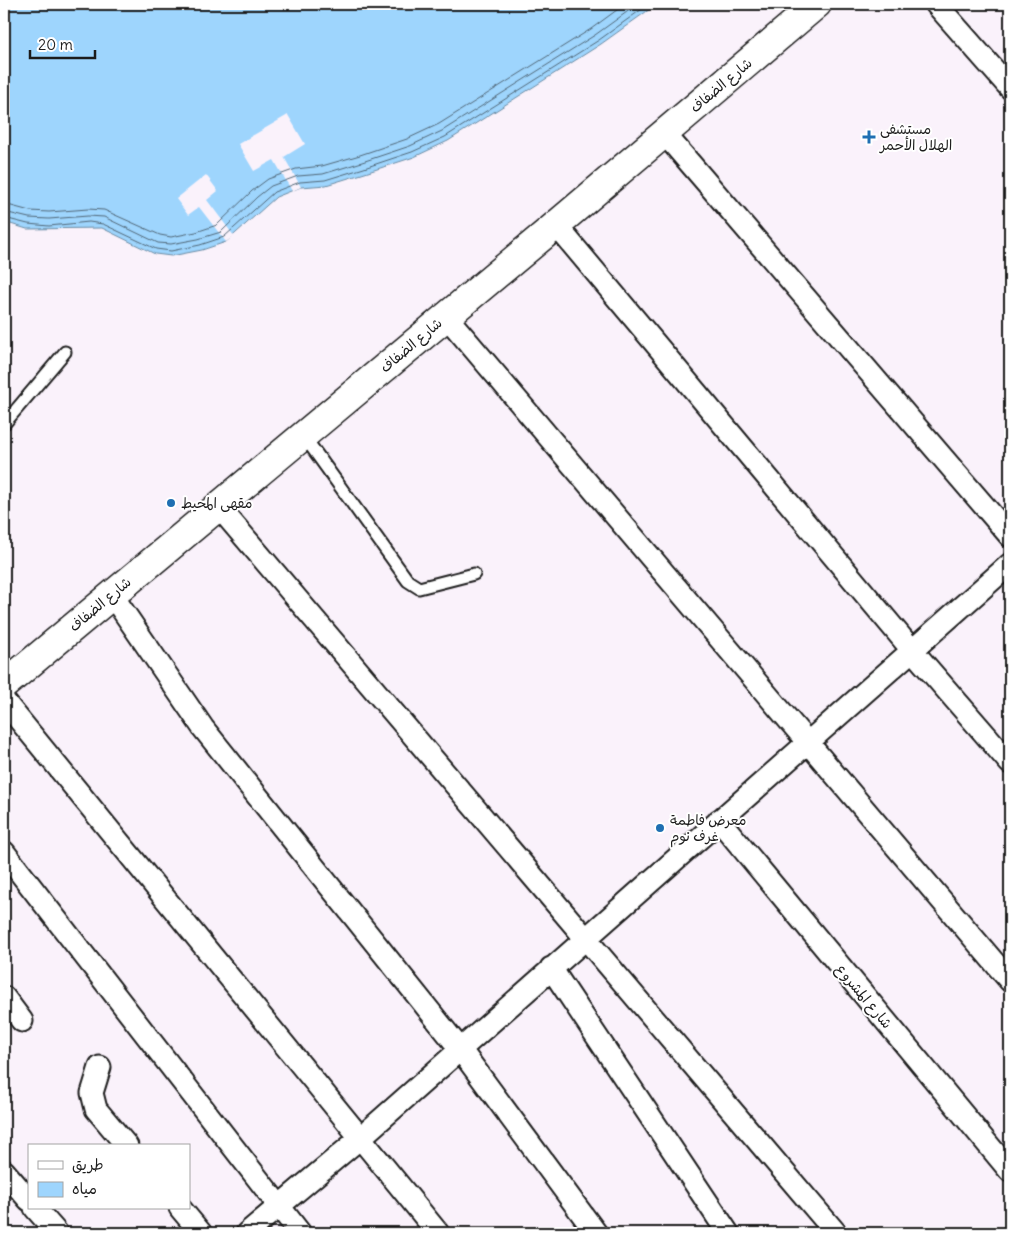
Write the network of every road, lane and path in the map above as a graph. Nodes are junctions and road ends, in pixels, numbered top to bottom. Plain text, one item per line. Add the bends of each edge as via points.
1 (817, 4) edge
2 (936, 4) edge
3 (1010, 88) edge
4 (664, 134) junction
5 (556, 225) junction
6 (446, 316) junction
7 (65, 352) dead end
8 (4, 424) edge
9 (303, 435) junction
10 (218, 506) junction
11 (1010, 536) edge
12 (1010, 564) edge
13 (474, 574) dead end
14 (112, 595) junction
15 (912, 650) junction
16 (4, 684) edge
17 (4, 702) edge
18 (807, 742) junction
19 (1010, 763) edge
20 (719, 820) junction
21 (4, 852) edge
22 (585, 937) junction
23 (551, 968) junction
24 (1010, 981) edge
25 (4, 997) edge
26 (22, 1021) dead end
27 (460, 1048) junction
28 (100, 1067) dead end
29 (359, 1139) junction
30 (125, 1144) edge
31 (4, 1171) edge
32 (1010, 1171) edge
33 (28, 1199) edge
34 (279, 1207) junction
35 (37, 1210) edge
36 (182, 1210) edge
37 (57, 1233) edge
38 (201, 1233) edge
39 (247, 1233) edge
40 (300, 1233) edge
41 (438, 1233) edge
42 (596, 1233) edge
43 (728, 1233) edge
44 (836, 1233) edge

1 - 4 street, شارع الضفاف
2 - 3 street
4 - 5 street, شارع الضفاف
4 - 11 street
5 - 6 street, شارع الضفاف
5 - 15 street
6 - 9 street, شارع الضفاف
6 - 18 street
7 - 8 lane
9 - 10 street, شارع الضفاف
9 - 13 lane via 408,581 419,588
10 - 14 street, شارع الضفاف
10 - 22 street
12 - 15 street
14 - 16 street, شارع الضفاف
14 - 27 street via 203,728
15 - 18 street
15 - 19 street
17 - 29 street
18 - 20 street
18 - 24 street
20 - 22 street
20 - 32 street, شارع المشروع
21 - 34 street
22 - 23 street
22 - 44 street
23 - 27 street
23 - 43 street
25 - 26 street
27 - 29 street
27 - 42 street
28 - 30 street via 92,1093 96,1109
29 - 34 street
29 - 41 street
31 - 33 street
34 - 39 street
34 - 40 street
35 - 37 street
36 - 38 street

